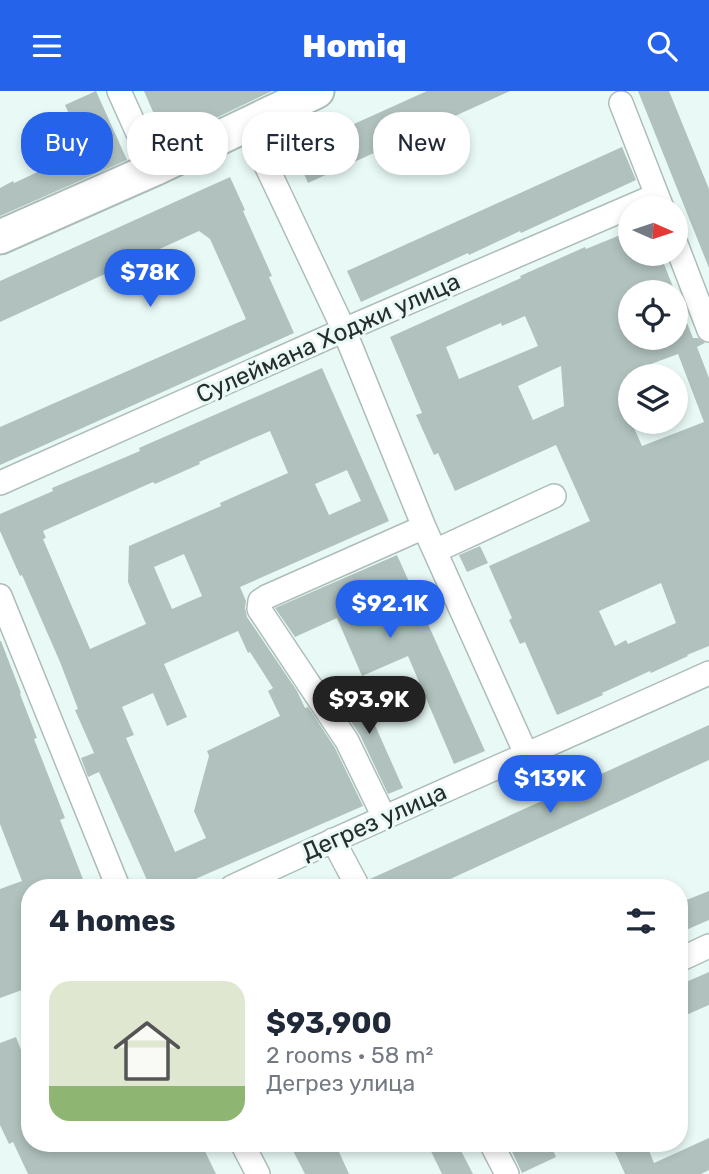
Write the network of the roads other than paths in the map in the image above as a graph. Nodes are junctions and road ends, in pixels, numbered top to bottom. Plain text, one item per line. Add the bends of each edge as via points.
1 (119, 91) edge
2 (317, 91) edge
3 (621, 103) dead end
4 (128, 112) edge
5 (274, 112) edge
6 (140, 175) edge
7 (271, 175) edge
8 (657, 196) edge
9 (618, 219) edge
10 (0, 237) edge
11 (684, 266) edge
12 (344, 330) junction
13 (709, 330) edge
14 (0, 483) edge
15 (554, 496) dead end
16 (424, 527) junction
17 (435, 551) junction
18 (0, 596) edge
19 (709, 673) edge
20 (527, 756) junction
21 (384, 817) junction
22 (333, 840) junction
23 (115, 879) edge
24 (249, 879) edge
25 (354, 879) edge
26 (709, 946) edge
27 (688, 956) edge
28 (247, 1152) edge
29 (496, 1152) edge
30 (258, 1174) edge
31 (507, 1174) edge

1 - 4 street
2 - 5 street
3 - 8 street
6 - 10 street
7 - 12 street
9 - 12 street, Сулеймана Ходжи улица
11 - 13 street
12 - 14 street, Сулеймана Ходжи улица
12 - 16 street
15 - 17 street
16 - 17 street
16 - 21 street via 260,601 260,609 347,741
17 - 20 street
18 - 23 street
19 - 20 street, Дегрез улица
20 - 21 street, Дегрез улица
21 - 22 street, Дегрез улица
22 - 24 street, Дегрез улица
22 - 25 street
26 - 27 street
28 - 30 street
29 - 31 street

